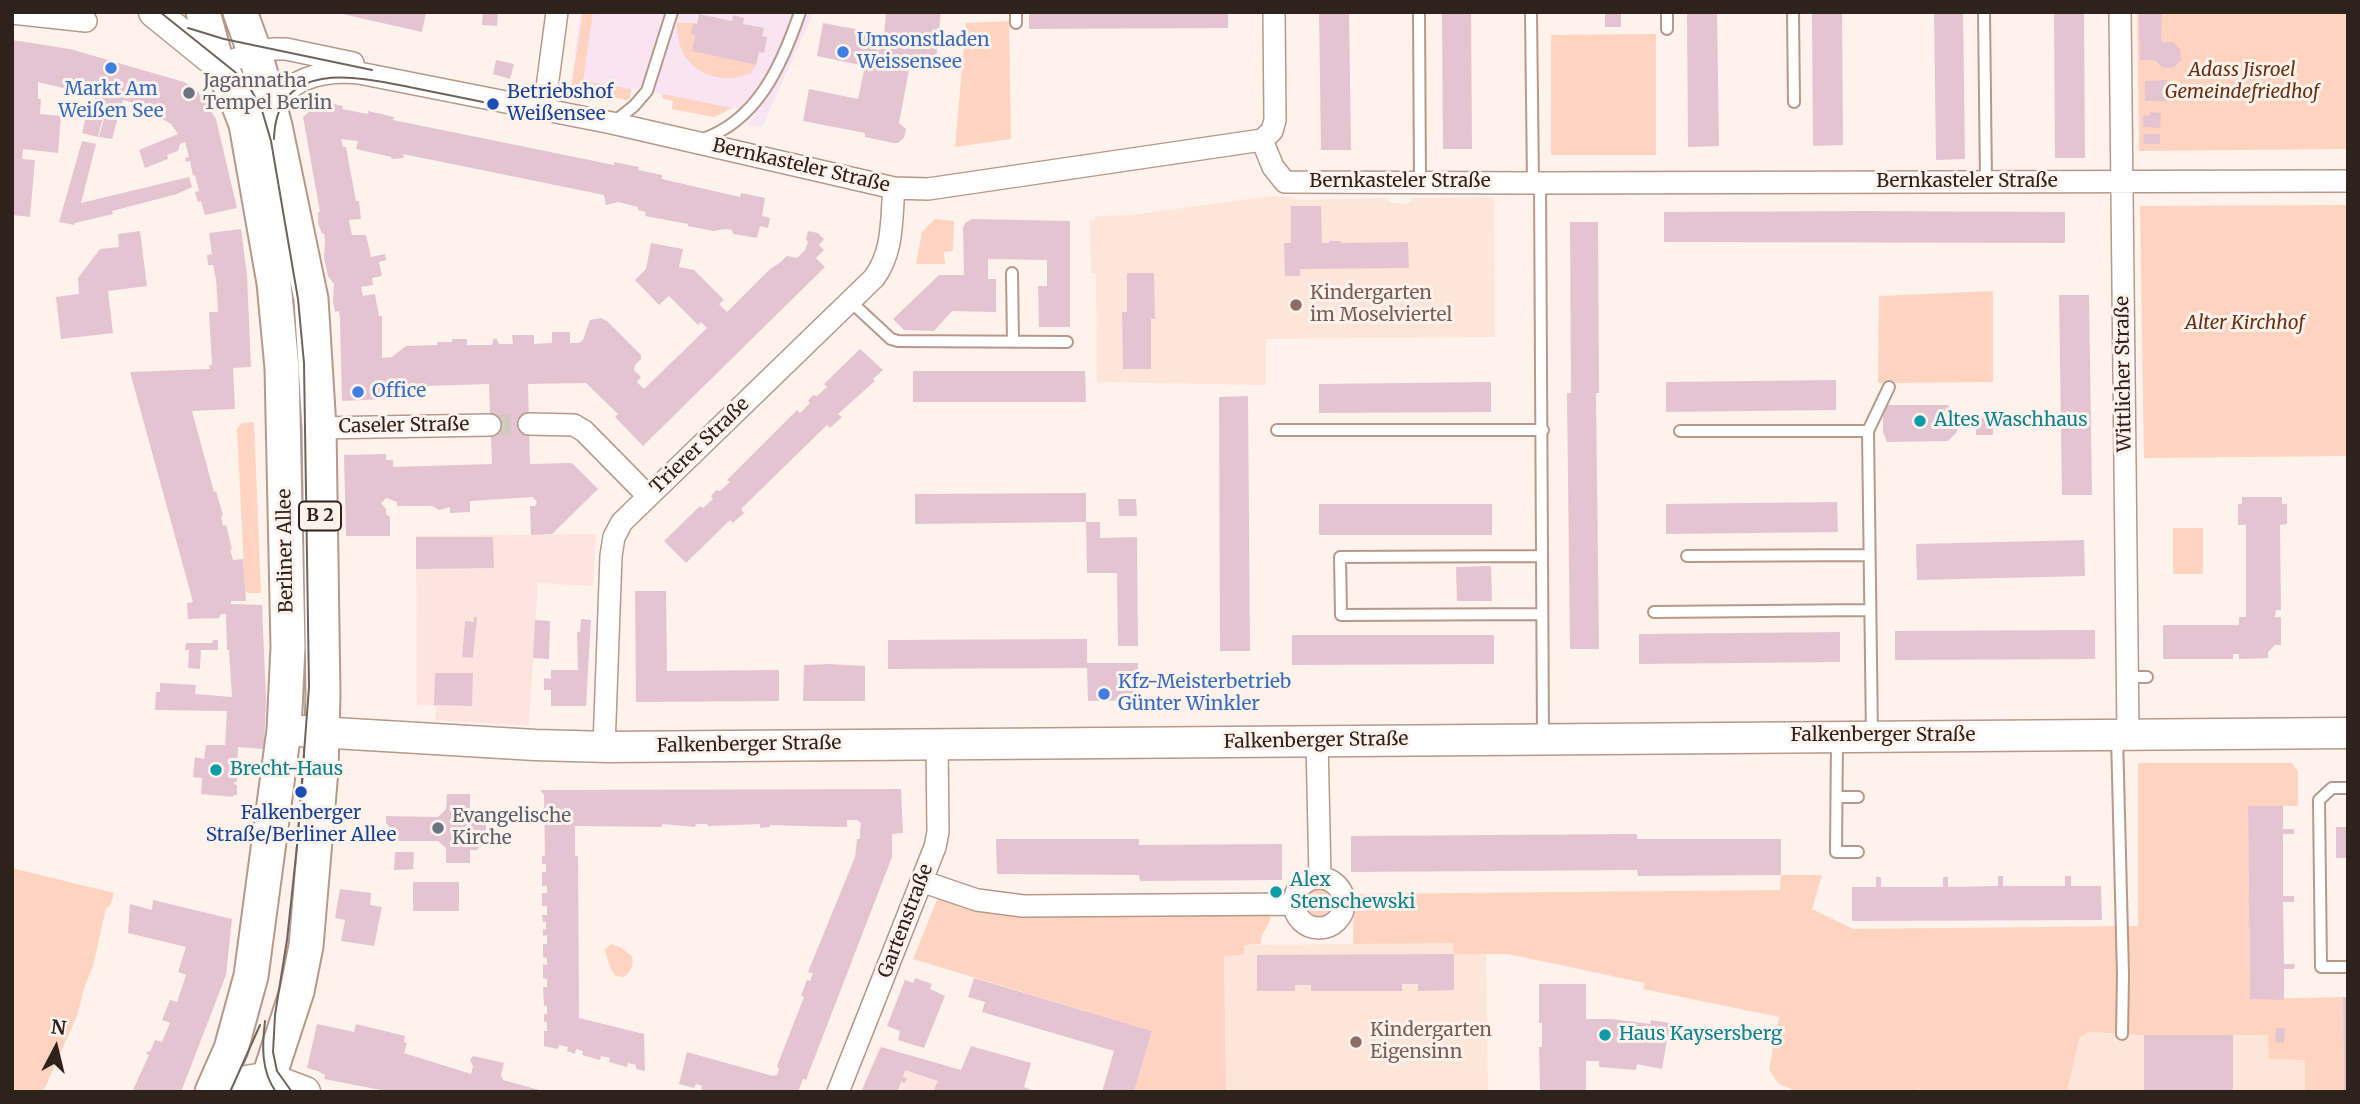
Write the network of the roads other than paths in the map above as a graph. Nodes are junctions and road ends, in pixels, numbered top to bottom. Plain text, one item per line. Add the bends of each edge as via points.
1 (154, 12) edge
2 (203, 12) edge
3 (240, 12) edge
4 (557, 12) edge
5 (672, 12) edge
6 (800, 12) edge
7 (1274, 12) edge
8 (1419, 12) edge
9 (1531, 12) edge
10 (1667, 12) edge
11 (1793, 12) edge
12 (1984, 12) edge
13 (2120, 12) edge
14 (12, 13) edge
15 (86, 21) dead end
16 (1667, 29) dead end
17 (255, 53) junction
18 (219, 64) junction
19 (408, 81) junction
20 (1794, 102) dead end
21 (544, 110) junction
22 (612, 124) junction
23 (277, 133) junction
24 (1262, 140) junction
25 (689, 141) junction
26 (1420, 181) junction
27 (2348, 181) edge
28 (1986, 182) junction
29 (2122, 182) junction
30 (1536, 183) junction
31 (894, 188) junction
32 (1012, 273) dead end
33 (850, 301) junction
34 (1013, 342) junction
35 (1067, 342) dead end
36 (1889, 387) dead end
37 (529, 424) tunnel mouth
38 (490, 425) tunnel mouth
39 (319, 428) junction
40 (1277, 430) dead end
41 (1543, 430) junction
42 (1680, 431) dead end
43 (1868, 431) junction
44 (648, 496) junction
45 (1870, 555) junction
46 (1542, 556) junction
47 (1687, 556) dead end
48 (1870, 610) junction
49 (1654, 612) dead end
50 (1541, 614) junction
51 (284, 730) junction
52 (322, 733) junction
53 (2348, 733) edge
54 (2123, 735) junction
55 (1837, 736) junction
56 (1872, 736) junction
57 (1543, 739) junction
58 (1317, 740) junction
59 (937, 743) junction
60 (604, 747) junction
61 (2348, 788) edge
62 (1837, 797) junction
63 (1858, 797) dead end
64 (1858, 852) dead end
65 (1320, 878) junction
66 (921, 881) junction
67 (1294, 904) junction
68 (2348, 967) edge
69 (2122, 1034) dead end
70 (242, 1088) edge
71 (305, 1092) edge
72 (838, 1092) edge

1 - 18 street
2 - 18 main road, Berliner Allee / B 2
3 - 17 main road, Berliner Allee / B 2
4 - 21 street
5 - 22 lane via 648,89
6 - 25 lane via 757,102 731,126
7 - 24 street via 1275,120
8 - 26 lane
9 - 30 lane
10 - 16 lane
11 - 20 lane
12 - 28 lane
13 - 29 street, Wittlicher Straße
14 - 15 street
17 - 18 street, Bernkasteler Straße
17 - 19 street, Bernkasteler Straße via 286,49 365,65
17 - 23 main road, Berliner Allee / B 2
18 - 23 main road via 261,107
18 - 51 main road, Berliner Allee / B 2 via 246,124 274,283 284,429 288,647
19 - 21 street, Bernkasteler Straße
19 - 23 street, Bernkasteler Straße via 359,72 303,79 279,102
21 - 22 street, Bernkasteler Straße
22 - 25 street, Bernkasteler Straße
23 - 39 main road, Berliner Allee / B 2 via 311,299
24 - 26 street, Bernkasteler Straße via 1273,167 1285,181
24 - 31 street, Bernkasteler Straße via 949,187
25 - 31 street, Bernkasteler Straße
26 - 30 street, Bernkasteler Straße
27 - 29 street, Bernkasteler Straße
28 - 29 street, Bernkasteler Straße
28 - 30 street, Bernkasteler Straße
29 - 54 street, Wittlicher Straße via 2137,677
30 - 41 lane
31 - 33 street, Trierer Straße via 884,265
32 - 34 lane
33 - 34 lane via 898,341
33 - 44 street, Trierer Straße
34 - 35 lane
36 - 43 lane
37 - 44 street via 574,425 584,431
38 - 39 street, Caseler Straße
39 - 52 main road, Berliner Allee / B 2
40 - 41 lane
41 - 46 lane
42 - 43 lane
43 - 45 lane
44 - 60 street, Trierer Straße via 614,537
45 - 47 lane
45 - 48 lane
46 - 50 lane
46 - 50 lane via 1340,557 1341,615
48 - 49 lane
48 - 56 lane
50 - 57 lane
51 - 52 street, Falkenberger Straße
51 - 70 main road, Berliner Allee / B 2 via 253,965 231,1049
52 - 60 street, Falkenberger Straße
52 - 70 main road, Berliner Allee / B 2 via 306,946 297,991
53 - 54 street, Falkenberger Straße
54 - 56 street, Falkenberger Straße
54 - 69 lane
55 - 56 street, Falkenberger Straße
55 - 57 street, Falkenberger Straße
55 - 62 lane
57 - 58 street, Falkenberger Straße
58 - 59 street, Falkenberger Straße
58 - 65 street
59 - 60 street, Falkenberger Straße
59 - 66 street, Gartenstraße via 938,832
61 - 68 lane via 2332,788 2319,800 2321,967
62 - 63 lane
62 - 64 lane via 1836,852
65 - 67 street via 1304,883
65 - 67 street via 1341,891 1344,906 1338,920 1325,928 1310,927 1298,918
66 - 67 street via 998,905
66 - 72 street, Gartenstraße
70 - 71 street

